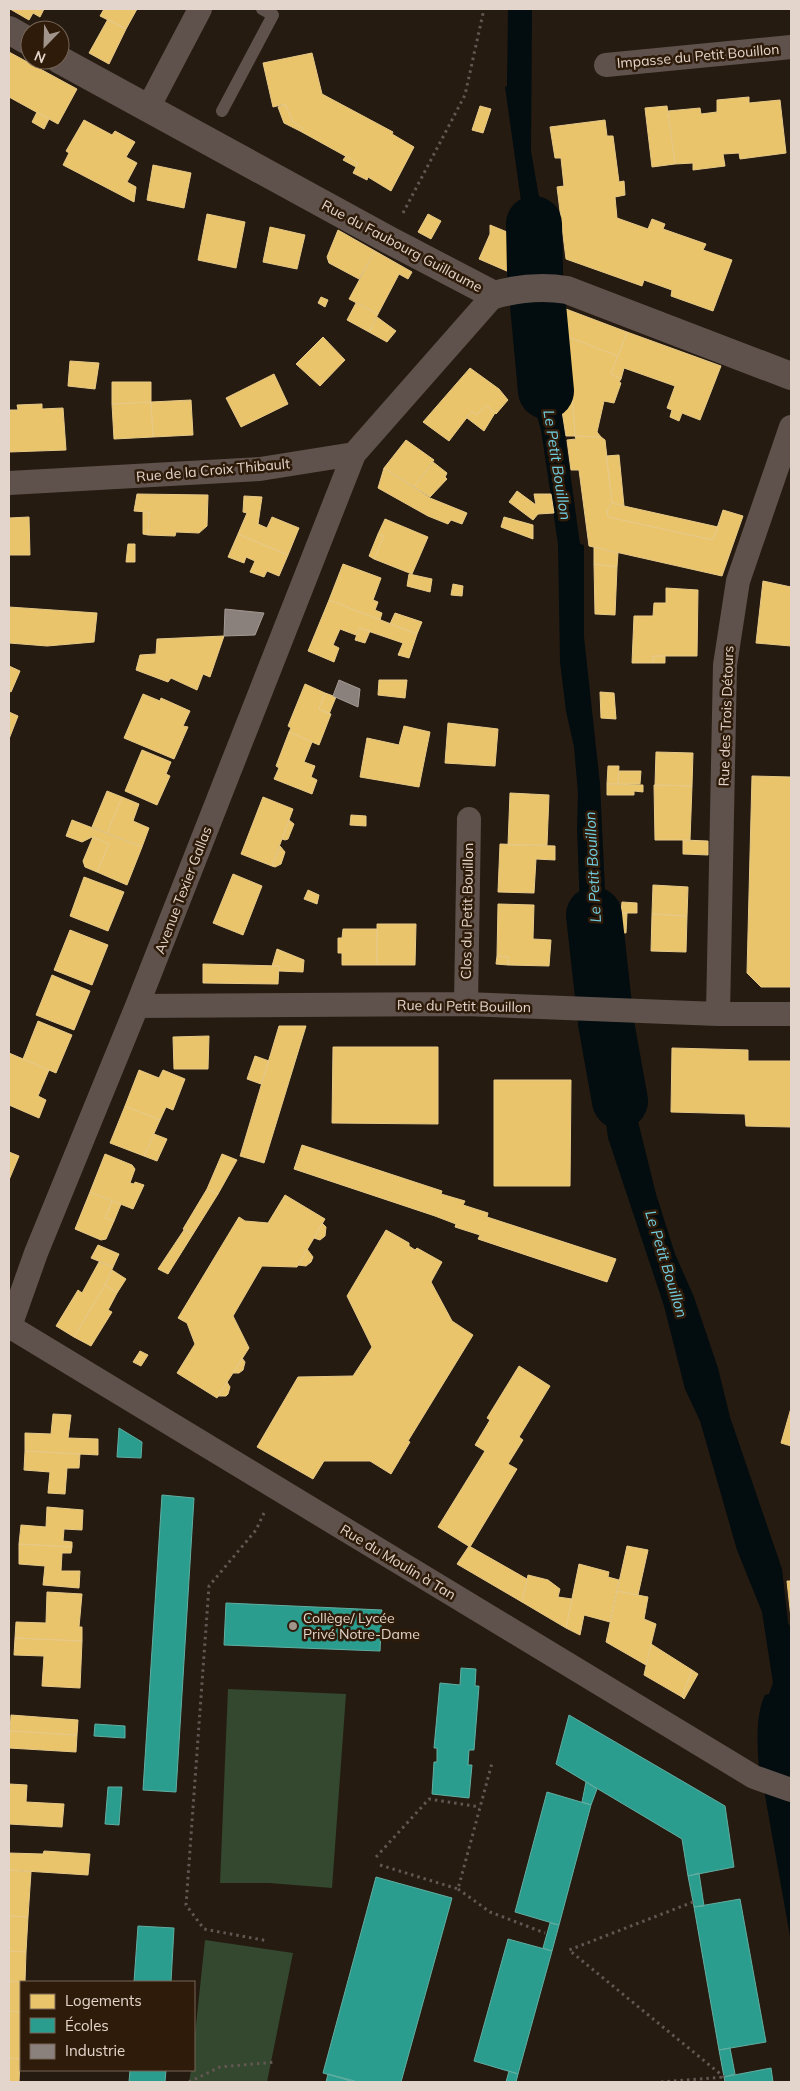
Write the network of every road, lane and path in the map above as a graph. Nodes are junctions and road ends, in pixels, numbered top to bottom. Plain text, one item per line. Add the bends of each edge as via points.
1 (200, 9) edge
2 (262, 9) edge
3 (484, 9) edge
4 (9, 30) edge
5 (20, 36) edge
6 (791, 47) edge
7 (70, 65) edge
8 (606, 65) dead end
9 (148, 108) junction
10 (222, 111) dead end
11 (389, 240) junction
12 (494, 294) junction
13 (791, 376) edge
14 (791, 426) edge
15 (354, 454) junction
16 (9, 483) edge
17 (469, 819) dead end
18 (466, 1004) junction
19 (137, 1006) junction
20 (718, 1014) junction
21 (791, 1014) edge
22 (9, 1327) edge
23 (276, 1488) junction
24 (492, 1763) dead end
25 (791, 1790) edge
26 (480, 1808) junction
27 (376, 1857) dead end
28 (380, 1865) dead end
29 (458, 1888) junction
30 (693, 1902) dead end
31 (545, 1933) dead end
32 (268, 1942) dead end
33 (276, 2062) dead end
34 (190, 2082) edge
35 (661, 2082) edge

1 - 9 street
2 - 10 lane via 273,15
3 - 11 path via 465,95
4 - 5 street
6 - 8 street, Impasse du Petit Bouillon
7 - 9 street, Rue du Faubourg Guillaume
9 - 11 street, Rue du Faubourg Guillaume
11 - 12 street, Rue du Faubourg Guillaume
12 - 13 street, Rue du Faubourg Guillaume via 520,288 567,290
12 - 15 street
14 - 20 street, Rue des Trois Détours via 738,581 725,665
15 - 16 street, Rue de la Croix Thibault via 260,469
15 - 19 street, Avenue Texier Gallas
17 - 18 street, Clos du Petit Bouillon
18 - 19 street, Rue du Petit Bouillon
18 - 20 street, Rue du Petit Bouillon
19 - 22 street, Avenue Texier Gallas
20 - 21 street, Rue du Petit Bouillon
22 - 23 street, Rue du Moulin à Tan
23 - 25 street, Rue du Moulin à Tan via 754,1777
23 - 32 path via 256,1530 209,1586 186,1905 204,1929
24 - 26 path
26 - 27 path via 429,1799
26 - 29 path
28 - 29 path
29 - 31 path via 490,1912
30 - 35 path via 569,1950 724,2077
33 - 34 path via 220,2067

